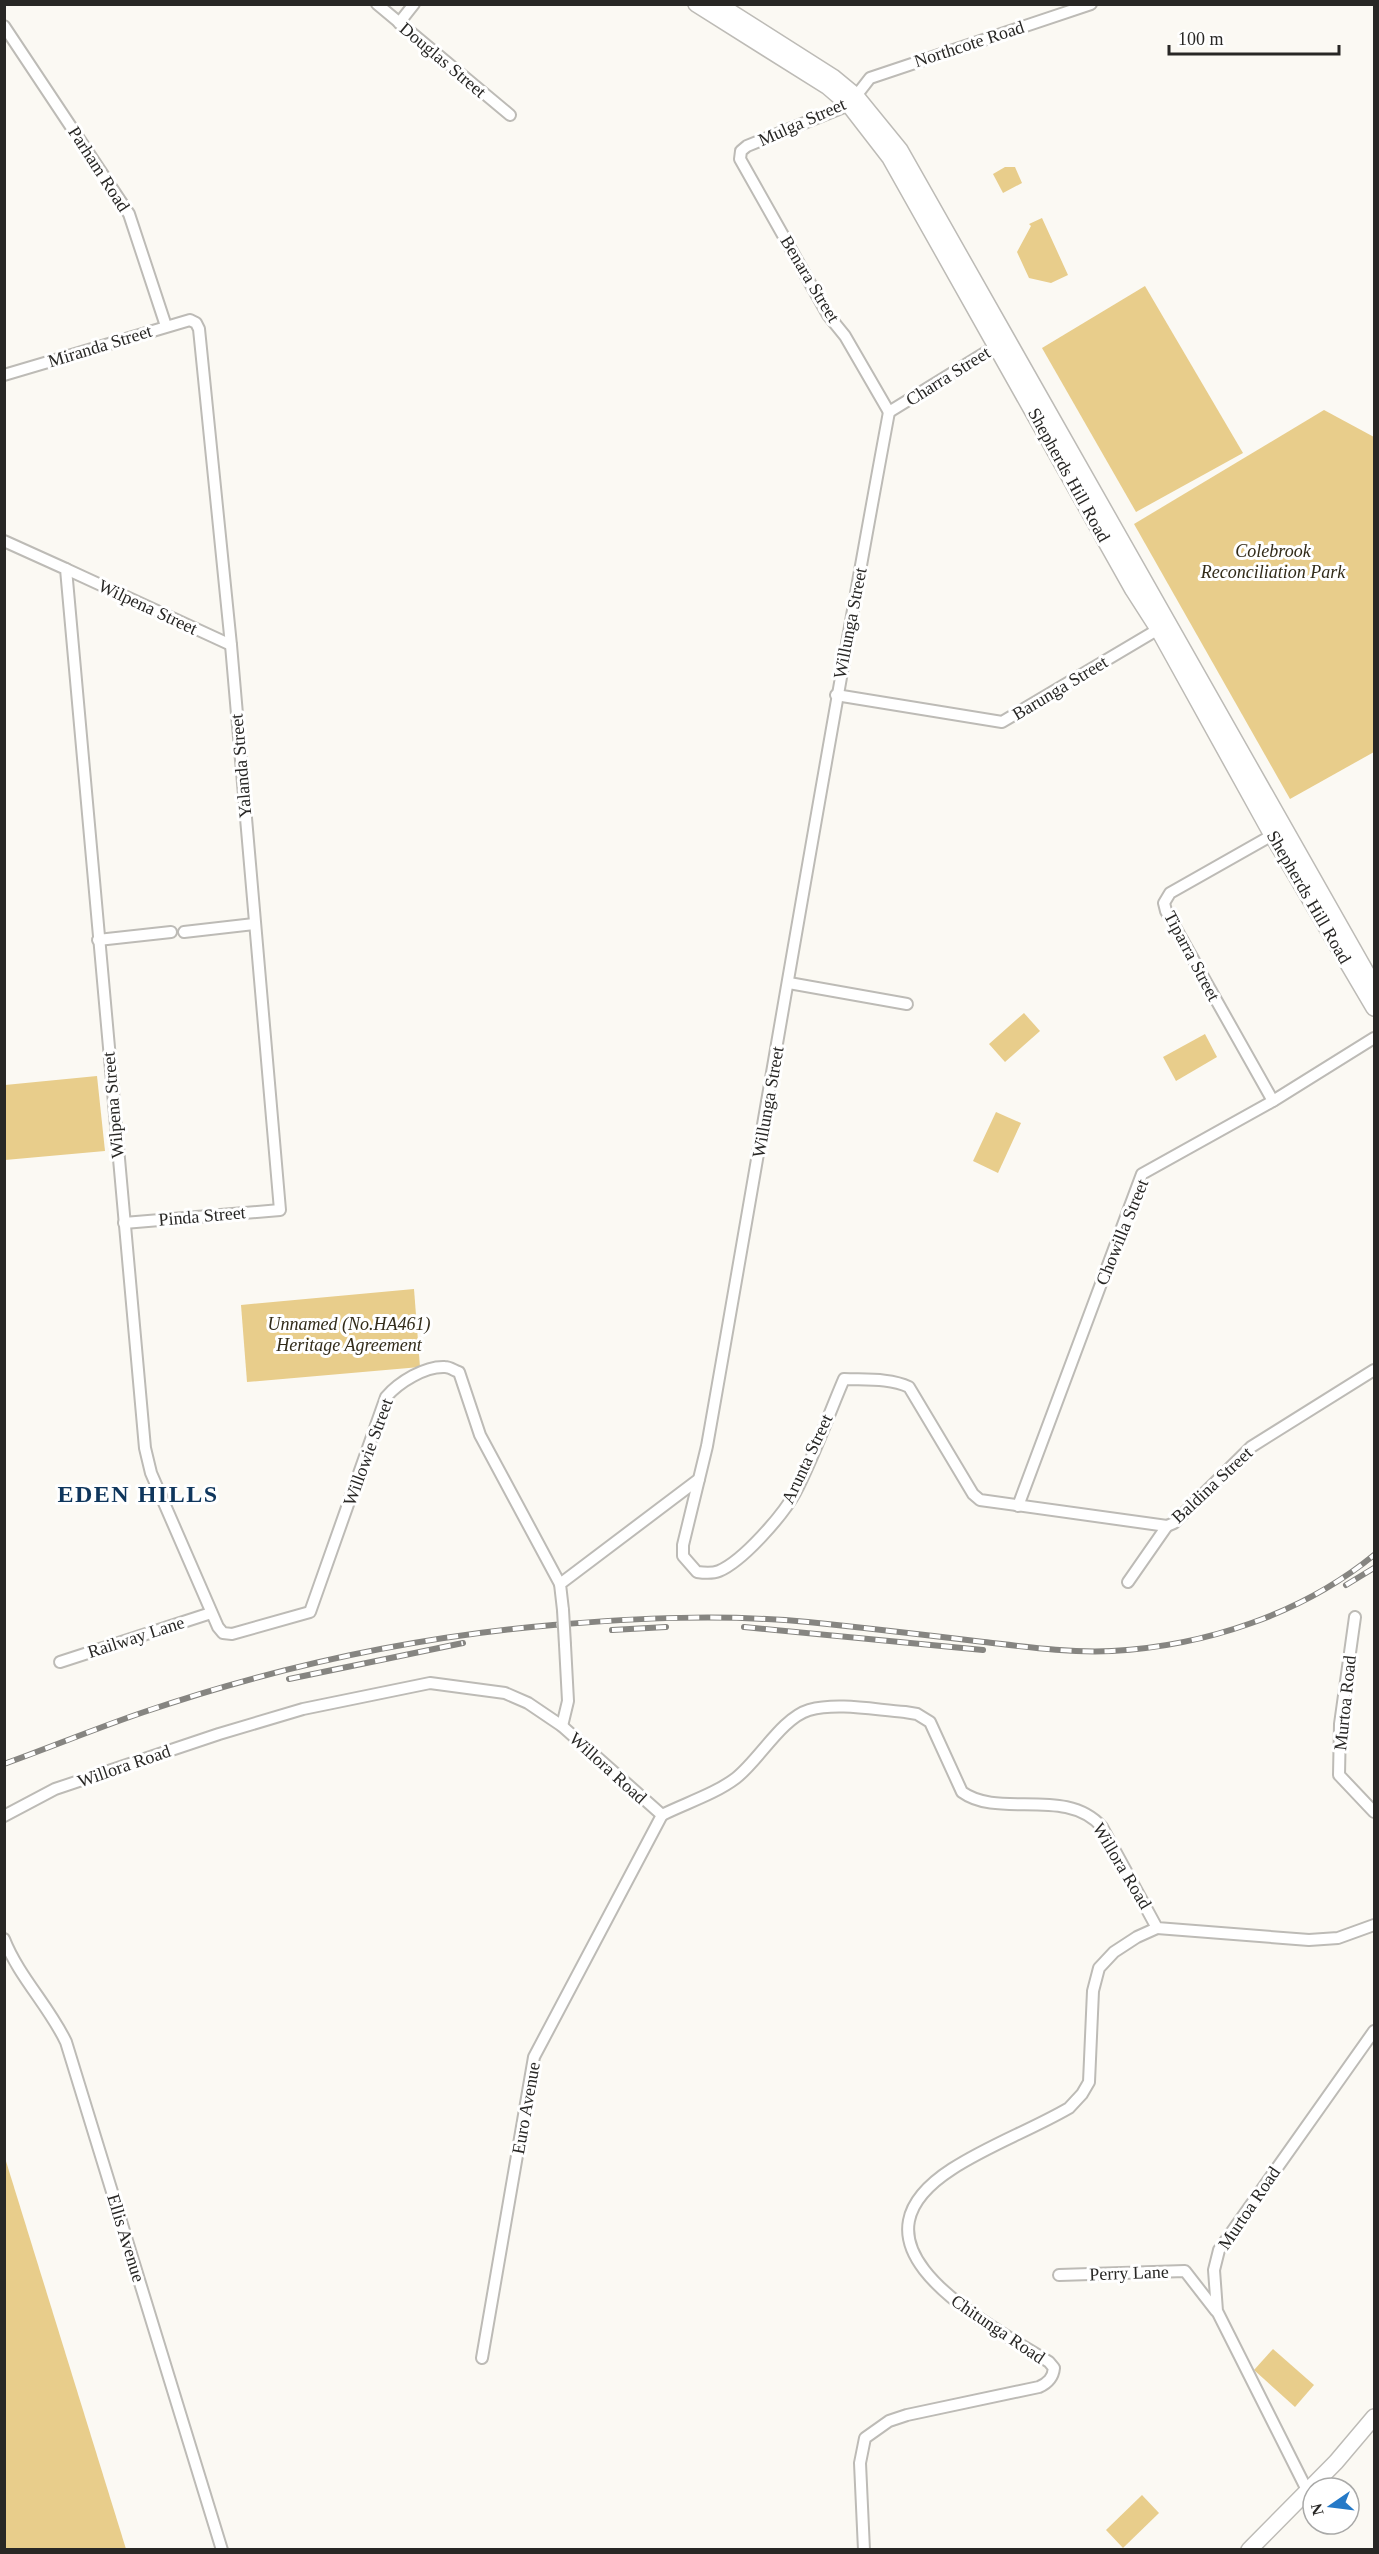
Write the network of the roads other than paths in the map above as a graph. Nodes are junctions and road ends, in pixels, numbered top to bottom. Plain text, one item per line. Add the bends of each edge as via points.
1 (377, 4) edge
2 (414, 4) edge
3 (696, 4) edge
4 (718, 4) edge
5 (1091, 4) edge
6 (399, 23) junction
7 (4, 26) edge
8 (853, 101) junction
9 (510, 115) dead end
10 (747, 146) joint
11 (196, 323) joint
12 (166, 326) junction
13 (1001, 343) junction
14 (4, 375) edge
15 (889, 412) junction
16 (4, 540) edge
17 (66, 569) junction
18 (1163, 626) junction
19 (231, 645) junction
20 (836, 695) junction
21 (1278, 832) junction
22 (254, 924) junction
23 (171, 932) dead end
24 (184, 932) dead end
25 (98, 940) junction
26 (789, 983) junction
27 (1374, 986) edge
28 (907, 1004) dead end
29 (1374, 1008) edge
30 (1374, 1038) edge
31 (1272, 1101) junction
32 (280, 1210) joint
33 (124, 1223) junction
34 (1374, 1370) edge
35 (699, 1479) junction
36 (1018, 1506) junction
37 (1167, 1526) junction
38 (1128, 1582) dead end
39 (560, 1584) junction
40 (211, 1613) junction
41 (1355, 1617) dead end
42 (218, 1628) joint
43 (60, 1662) dead end
44 (562, 1726) junction
45 (1374, 1812) edge
46 (662, 1815) junction
47 (4, 1816) edge
48 (1374, 1925) edge
49 (1157, 1928) junction
50 (4, 1939) edge
51 (1374, 2031) edge
52 (1059, 2275) dead end
53 (1217, 2311) junction
54 (482, 2358) dead end
55 (1374, 2416) edge
56 (1374, 2431) edge
57 (1326, 2476) edge
58 (1335, 2476) edge
59 (1301, 2477) edge
60 (1301, 2505) edge
61 (1301, 2508) edge
62 (222, 2550) edge
63 (864, 2550) edge
64 (1248, 2550) edge
65 (1261, 2550) edge

1 - 6 street, Douglas Street
2 - 6 street
3 - 8 main road, Shepherds Hill Road
4 - 8 main road, Shepherds Hill Road via 814,64
5 - 8 street, Northcote Road via 870,78
6 - 9 street, Douglas Street
7 - 12 street, Parham Road via 129,214
8 - 10 street, Mulga Street
8 - 13 main road, Shepherds Hill Road via 900,150
10 - 15 street, Benara Street via 740,159 828,315 845,336
11 - 12 street, Miranda Street via 190,320
11 - 19 street, Yalanda Street
12 - 14 street, Miranda Street
13 - 15 street, Charra Street
13 - 18 main road, Shepherds Hill Road
15 - 20 street, Willunga Street
16 - 17 street, Wilpena Street
17 - 19 street, Wilpena Street
17 - 25 street, Wilpena Street
18 - 20 street, Barunga Street via 1002,722
18 - 21 main road, Shepherds Hill Road
19 - 22 street, Yalanda Street
20 - 26 street, Willunga Street
21 - 27 main road, Shepherds Hill Road
21 - 29 main road, Shepherds Hill Road
21 - 31 street, Tiparra Street via 1170,893 1164,903
22 - 24 street
22 - 32 street, Yalanda Street
23 - 25 street
25 - 33 street, Wilpena Street
26 - 28 street
26 - 35 street, Willunga Street
30 - 31 street, Chowilla Street
31 - 36 street, Chowilla Street via 1142,1174
32 - 33 street, Pinda Street
33 - 40 street, Wilpena Street via 145,1448 151,1473
34 - 37 street, Baldina Street via 1251,1447
35 - 36 street, Arunta Street via 683,1556 697,1572 707,1574 741,1556 795,1494 844,1379 873,1380 909,1388 973,1494 980,1500
35 - 39 street
36 - 37 street
37 - 38 street, Baldina Street
39 - 42 street, Willowie Street via 480,1435 459,1372 446,1367 418,1373 386,1397 310,1612 232,1634
39 - 44 street, bridge via 568,1701
40 - 42 street, Wilpena Street
40 - 43 street, Railway Lane
41 - 45 street, Murtoa Road via 1340,1724 1340,1775
44 - 46 street, Willora Road
44 - 47 street, Willora Road via 515,1696 429,1683 303,1709 219,1734 55,1789
46 - 49 street, Willora Road via 726,1785 753,1763 793,1718 807,1711 825,1707 918,1714 930,1722 962,1792 970,1797 980,1801 1045,1804 1093,1817
46 - 54 street, Euro Avenue via 534,2057
48 - 49 street, Willora Road via 1338,1938 1309,1940
49 - 63 street, Chitunga Road via 1114,1952 1099,1968 1093,1991 1089,2082 1082,2094 1069,2108 951,2169 915,2206 909,2236 925,2273 949,2297 1049,2362 1053,2373 1039,2387 908,2415 889,2421 865,2438 860,2463
50 - 62 street, Ellis Avenue via 66,2042
51 - 53 street, Murtoa Road via 1219,2250 1214,2270
52 - 53 street, Perry Lane via 1185,2271
53 - 59 street, Murtoa Road
55 - 57 main road
56 - 58 main road
60 - 64 main road
61 - 65 main road

